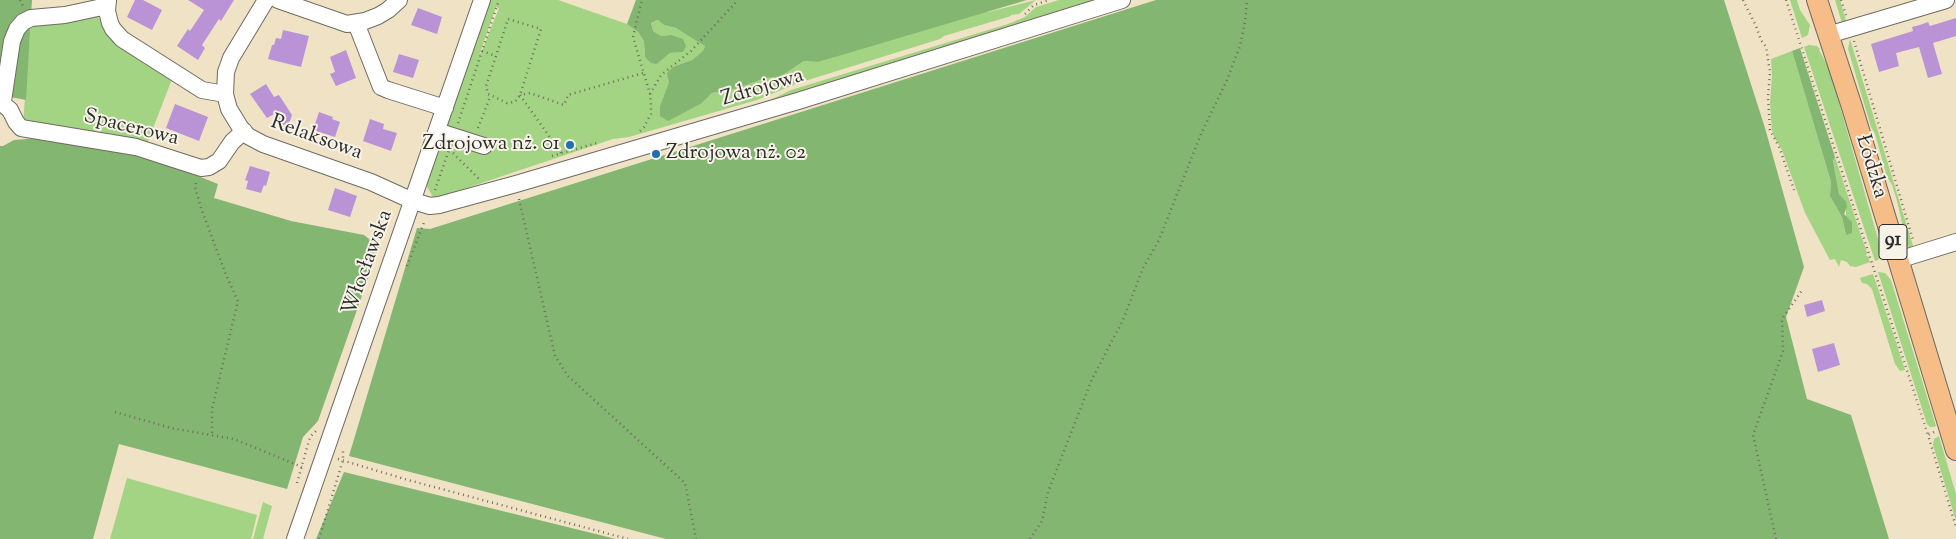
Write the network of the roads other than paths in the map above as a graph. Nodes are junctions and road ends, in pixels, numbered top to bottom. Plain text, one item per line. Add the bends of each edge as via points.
1 (266, 0) edge
2 (278, 0) edge
3 (399, 0) edge
4 (482, 0) edge
5 (1122, 0) edge
6 (1817, 0) edge
7 (1946, 0) edge
8 (107, 3) edge
9 (356, 23) junction
10 (1828, 34) junction
11 (225, 94) junction
12 (445, 108) junction
13 (244, 131) junction
14 (437, 131) junction
15 (478, 144) road end
16 (413, 201) junction
17 (1956, 242) edge
18 (1898, 260) junction
19 (1956, 450) edge
20 (295, 539) edge

1 - 11 street, Relaksowa via 231,58 225,77
2 - 9 street via 339,22
3 - 9 street via 382,14
4 - 12 street, Włocławska
5 - 16 street, Zdrojowa via 798,101 516,184 439,205
6 - 10 main road, Łódzka / 91
7 - 10 street
8 - 11 street via 113,29 126,42 202,90
8 - 13 street, Spacerowa via 65,15 31,18 17,29 12,41 3,101 21,128 136,147 198,168 216,164
9 - 12 street via 381,86
10 - 18 main road, Łódzka / 91
11 - 13 street, Relaksowa via 233,116
12 - 14 street, Włocławska
13 - 16 street, Relaksowa via 263,144 372,182
14 - 15 street via 451,143
14 - 16 street, Włocławska
16 - 20 street, Włocławska
17 - 18 street
18 - 19 main road, Łódzka / 91

